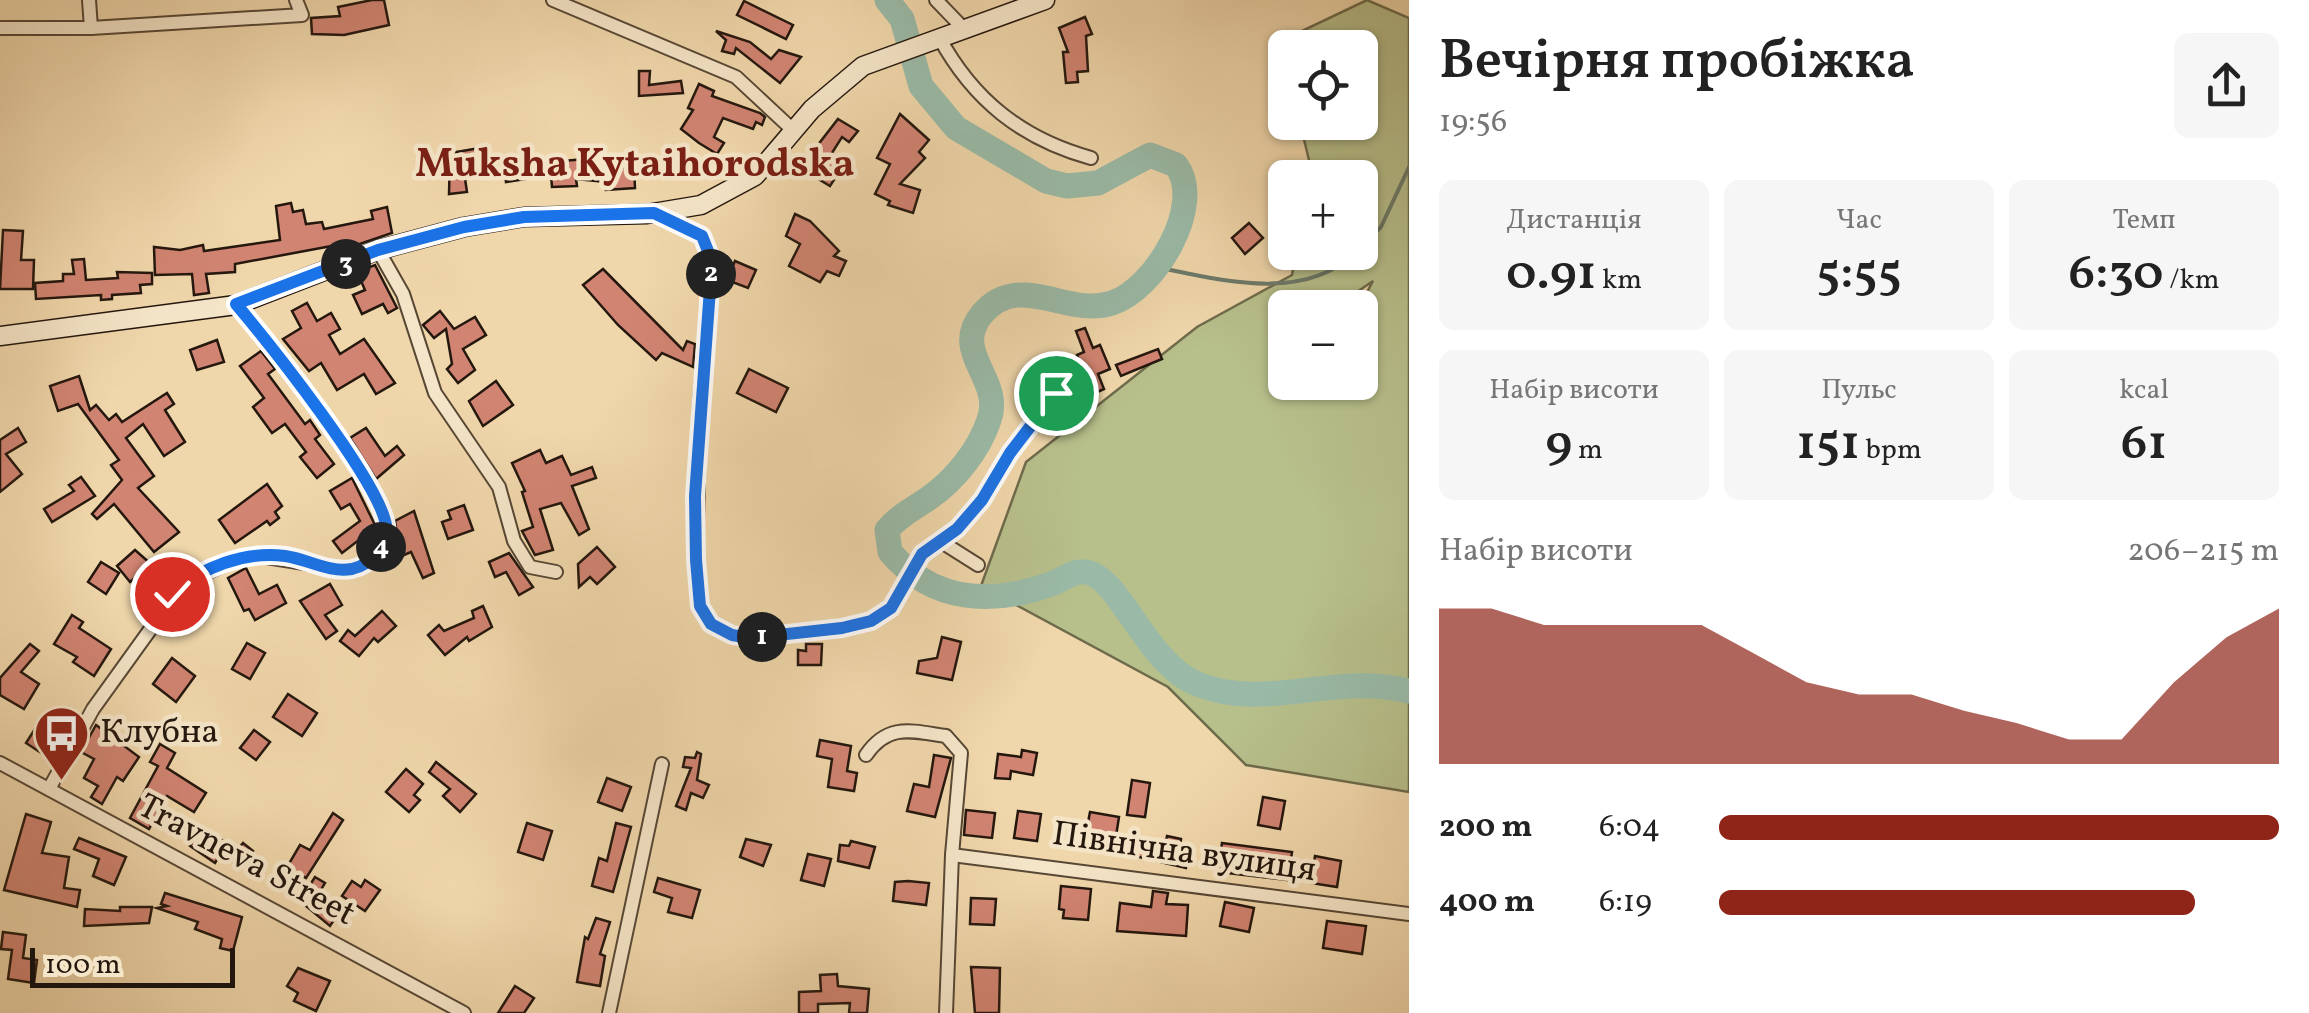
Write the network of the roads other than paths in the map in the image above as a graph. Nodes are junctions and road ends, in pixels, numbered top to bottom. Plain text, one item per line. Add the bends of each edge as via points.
1 (88, 0) edge
2 (296, 0) edge
3 (553, 0) edge
4 (936, 0) edge
5 (1045, 0) edge
6 (0, 28) edge
7 (90, 28) junction
8 (963, 28) junction
9 (935, 38) junction
10 (794, 130) junction
11 (1091, 158) dead end
12 (654, 213) junction
13 (378, 250) junction
14 (236, 304) junction
15 (0, 336) edge
16 (1056, 393) dead end
17 (940, 542) junction
18 (978, 565) dead end
19 (556, 572) dead end
20 (866, 755) dead end
21 (0, 763) edge
22 (662, 764) dead end
23 (49, 789) junction
24 (952, 855) junction
25 (1409, 914) edge
26 (464, 1013) edge
27 (609, 1013) edge
28 (946, 1013) edge

1 - 7 street
2 - 7 street via 302,15
3 - 10 street via 736,77
4 - 8 street
5 - 8 main road
6 - 7 street
8 - 9 main road
9 - 10 main road via 863,66
9 - 11 street via 976,94 1006,120
10 - 12 main road via 755,176 730,192
12 - 13 main road via 524,217
12 - 17 street via 702,236 712,261 695,496 700,606 711,624 750,638 871,621 891,608 922,554
13 - 14 main road
13 - 19 street via 403,294 435,393 499,487 514,542 530,566
14 - 15 main road
14 - 23 street via 306,392 372,495 386,528 384,544 348,570 260,556 239,558 183,584 93,709
16 - 17 street via 982,500
17 - 18 street
20 - 24 street via 896,729 956,742 962,778
21 - 23 street, Travneva Street
22 - 27 street
23 - 26 street, Travneva Street
24 - 25 street, Північна вулиця
24 - 28 street

